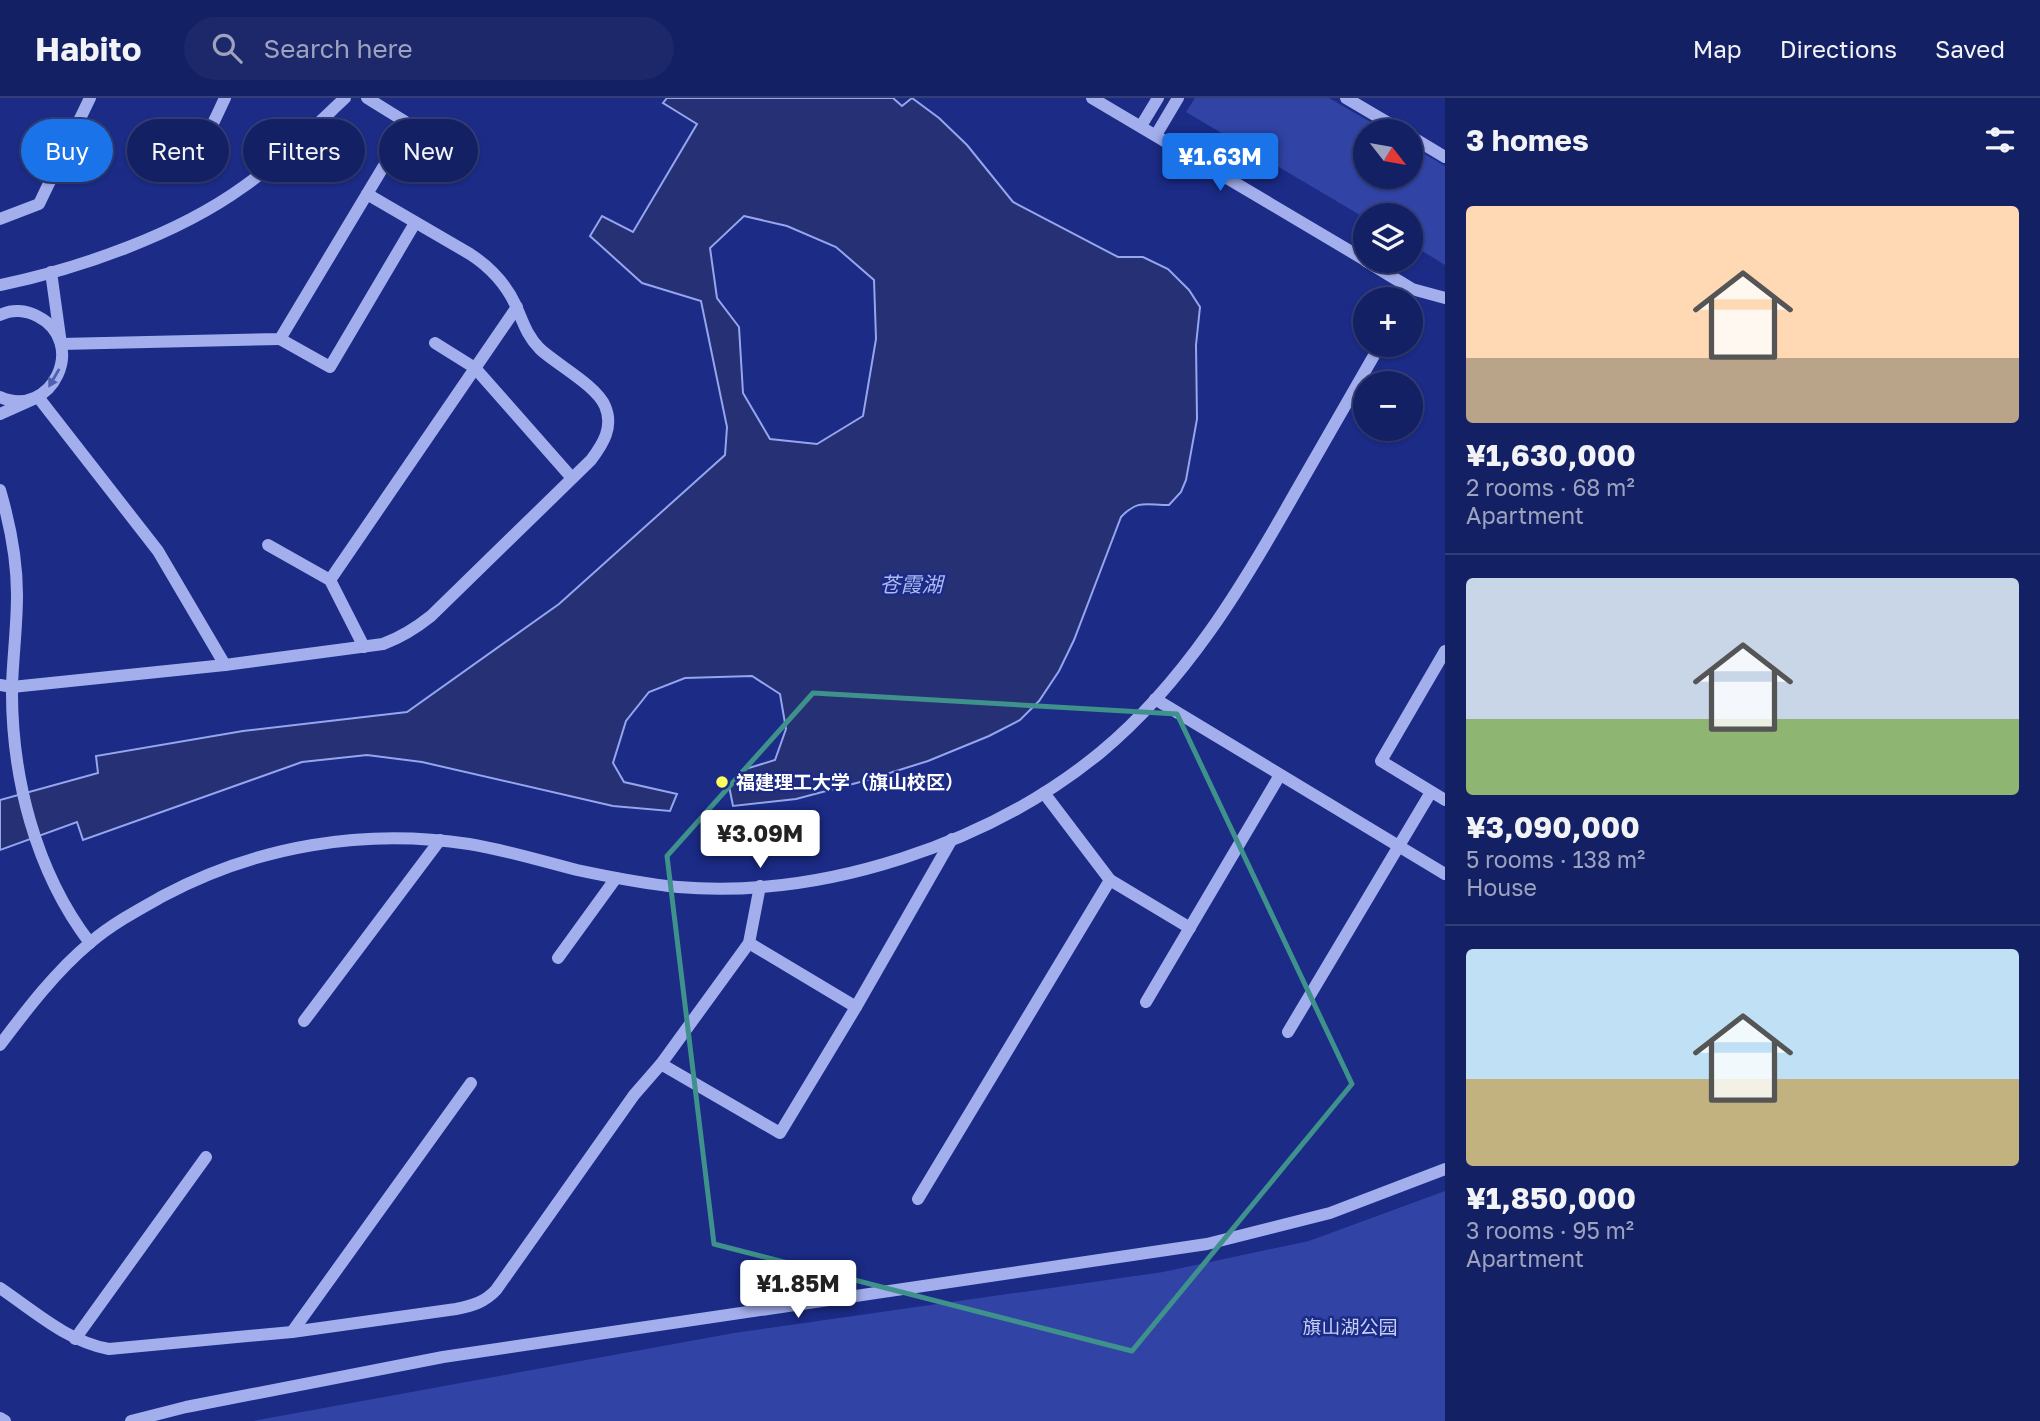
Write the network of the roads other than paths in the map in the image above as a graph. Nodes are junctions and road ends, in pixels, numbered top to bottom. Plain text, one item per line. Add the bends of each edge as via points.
1 (90, 98) edge
2 (225, 98) edge
3 (345, 98) edge
4 (367, 98) edge
5 (1092, 98) edge
6 (1158, 98) edge
7 (1178, 98) edge
8 (1346, 98) edge
9 (215, 119) edge
10 (1382, 119) edge
11 (1141, 126) junction
12 (1156, 135) junction
13 (1423, 144) edge
14 (1445, 157) edge
15 (367, 194) junction
16 (0, 219) edge
17 (415, 223) junction
18 (1353, 254) edge
19 (51, 272) junction
20 (1381, 273) edge
21 (0, 285) edge
22 (1400, 287) edge
23 (1423, 296) edge
24 (1445, 298) edge
25 (517, 307) junction
26 (0, 315) edge
27 (280, 339) junction
28 (435, 342) dead end
29 (61, 344) junction
30 (1373, 357) edge
31 (475, 368) junction
32 (0, 397) edge
33 (38, 397) junction
34 (0, 414) edge
35 (572, 478) junction
36 (0, 490) edge
37 (268, 545) dead end
38 (330, 580) junction
39 (364, 647) junction
40 (1445, 652) edge
41 (225, 665) junction
42 (6, 686) edge
43 (1155, 699) junction
44 (1280, 775) junction
45 (1431, 792) junction
46 (1044, 793) junction
47 (1445, 800) edge
48 (952, 839) junction
49 (440, 841) junction
50 (1399, 846) junction
51 (1445, 874) edge
52 (616, 878) junction
53 (1110, 880) junction
54 (760, 886) junction
55 (1190, 928) junction
56 (90, 943) junction
57 (749, 943) junction
58 (558, 958) dead end
59 (1146, 1002) dead end
60 (856, 1007) junction
61 (304, 1021) dead end
62 (1287, 1032) dead end
63 (0, 1045) edge
64 (661, 1063) junction
65 (471, 1083) dead end
66 (206, 1157) dead end
67 (1445, 1168) edge
68 (918, 1199) dead end
69 (0, 1288) edge
70 (292, 1332) junction
71 (75, 1339) junction
72 (0, 1418) edge
73 (5, 1421) edge
74 (131, 1421) edge

1 - 16 street via 39,204
2 - 9 street
3 - 19 street via 261,174 192,219
4 - 15 street via 409,124
5 - 11 street
6 - 11 street
7 - 12 street
8 - 10 street
11 - 12 street
12 - 18 street
13 - 14 street
15 - 17 street
15 - 27 street
17 - 25 street via 483,262 508,289
17 - 27 street via 330,366
19 - 21 street
19 - 29 street
20 - 22 street
23 - 24 street
25 - 31 street
25 - 35 street via 530,339 592,390 604,402 609,417 602,445
26 - 29 street via 34,314 46,321
27 - 29 street
28 - 31 street
29 -> 33 street via 59,374
30 - 43 street via 1254,564 1189,660
31 - 35 street
31 - 38 street
32 - 33 street via 22,401
33 - 34 street
33 - 41 street via 158,551
35 - 39 street via 416,629
36 - 42 street via 16,567 17,596
37 - 38 street
38 - 39 street
39 - 41 street
40 - 45 street via 1381,761
41 - 42 street
42 - 56 street via 29,816 57,887
43 - 44 street
43 - 46 street via 1101,751
44 - 50 street
44 - 55 street
45 - 47 street
45 - 50 street
46 - 48 street
46 - 53 street
48 - 54 street via 829,877
48 - 60 street
49 - 52 street
49 - 56 street via 330,841 269,854 191,882
49 - 61 street
50 - 51 street
50 - 62 street
52 - 54 street via 680,887
52 - 58 street
53 - 55 street
53 - 68 street
54 - 57 street
55 - 59 street
56 - 63 street via 46,987
57 - 60 street
57 - 64 street
60 - 64 street via 780,1133
64 - 70 street via 488,1298 456,1309
65 - 70 street
66 - 71 street
67 - 74 street via 1330,1213 1208,1244 443,1357
69 - 71 street
70 - 71 street via 125,1349
72 - 73 street

